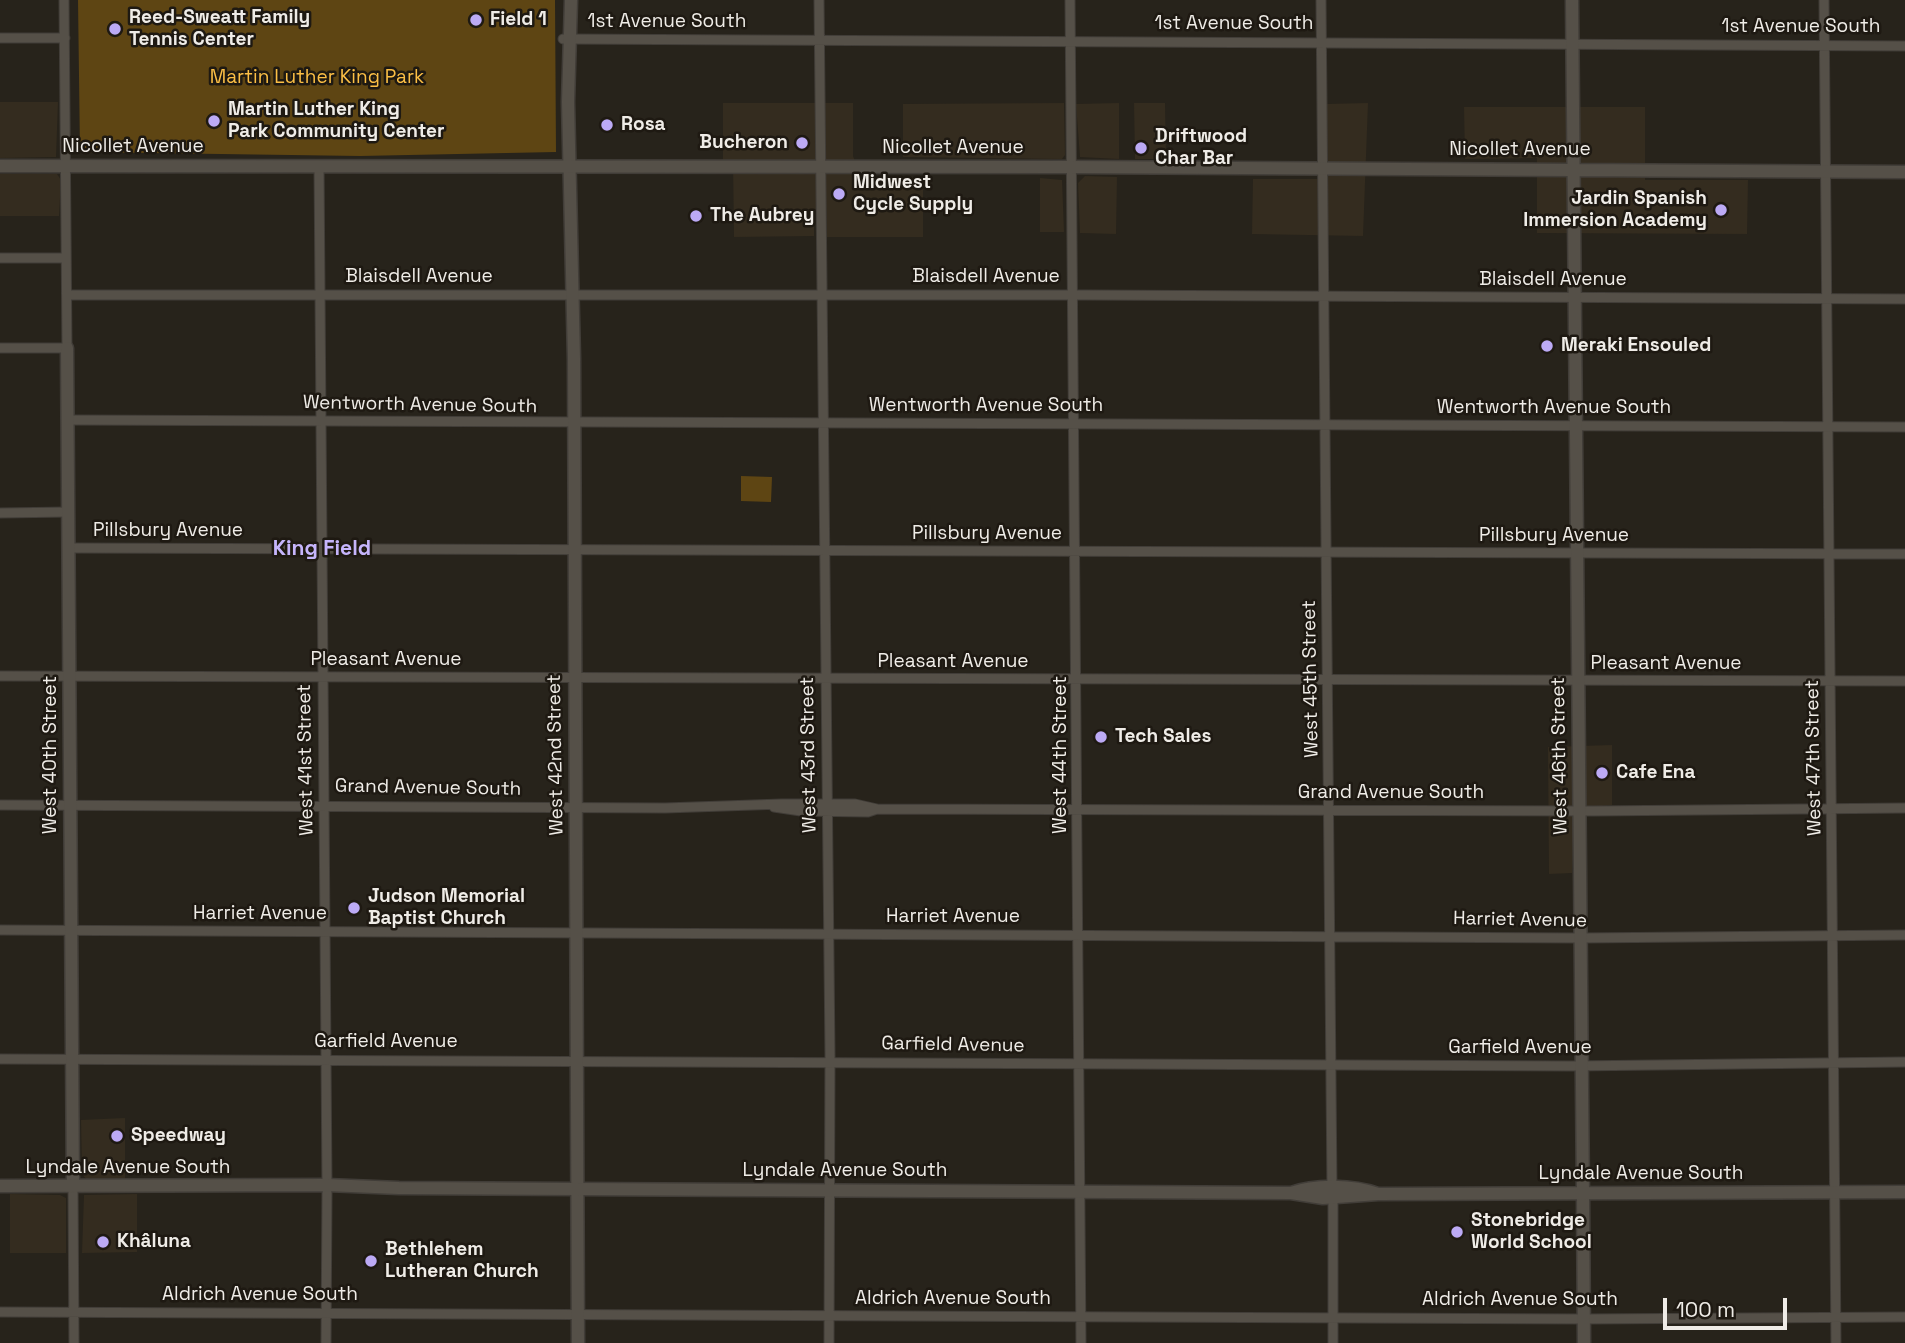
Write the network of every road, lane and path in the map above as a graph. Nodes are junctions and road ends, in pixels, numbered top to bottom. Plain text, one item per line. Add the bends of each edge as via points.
1 (64, 0) edge
2 (563, 0) edge
3 (571, 0) edge
4 (819, 0) edge
5 (1070, 0) edge
6 (1321, 0) edge
7 (1572, 0) edge
8 (1824, 0) edge
9 (0, 38) edge
10 (65, 38) junction
11 (567, 39) junction
12 (820, 40) junction
13 (1071, 40) junction
14 (1321, 41) junction
15 (1573, 43) junction
16 (1824, 45) junction
17 (1905, 46) edge
18 (0, 166) edge
19 (66, 166) junction
20 (319, 166) junction
21 (569, 167) junction
22 (820, 167) junction
23 (1072, 167) junction
24 (1323, 169) junction
25 (1574, 169) junction
26 (1825, 172) junction
27 (1905, 172) edge
28 (0, 258) edge
29 (66, 258) junction
30 (320, 294) junction
31 (67, 295) junction
32 (822, 295) junction
33 (1074, 295) junction
34 (1325, 295) junction
35 (572, 296) junction
36 (1576, 298) junction
37 (1826, 299) junction
38 (1905, 299) edge
39 (0, 348) edge
40 (67, 348) junction
41 (68, 420) junction
42 (321, 422) junction
43 (823, 423) junction
44 (1076, 423) junction
45 (574, 424) junction
46 (1326, 424) junction
47 (1577, 427) junction
48 (1827, 427) junction
49 (1905, 427) edge
50 (69, 512) junction
51 (0, 513) edge
52 (69, 548) junction
53 (322, 550) junction
54 (573, 551) junction
55 (824, 551) junction
56 (1077, 552) junction
57 (1327, 553) junction
58 (1830, 553) junction
59 (1577, 554) junction
60 (1905, 554) edge
61 (0, 676) edge
62 (70, 676) junction
63 (323, 677) junction
64 (826, 678) junction
65 (574, 679) junction
66 (1078, 680) junction
67 (1329, 680) junction
68 (1831, 681) junction
69 (1905, 681) edge
70 (1578, 682) junction
71 (324, 804) junction
72 (0, 806) edge
73 (70, 806) junction
74 (576, 807) junction
75 (827, 808) junction
76 (1079, 808) junction
77 (1832, 808) junction
78 (1905, 808) edge
79 (1330, 810) junction
80 (1580, 810) junction
81 (0, 930) edge
82 (72, 931) junction
83 (325, 931) junction
84 (576, 934) junction
85 (828, 934) junction
86 (1080, 935) junction
87 (1331, 935) junction
88 (1834, 935) junction
89 (1905, 935) edge
90 (1581, 938) junction
91 (0, 1059) edge
92 (73, 1059) junction
93 (326, 1059) junction
94 (578, 1061) junction
95 (830, 1062) junction
96 (1835, 1062) junction
97 (1905, 1062) edge
98 (1081, 1064) junction
99 (1332, 1065) junction
100 (1583, 1066) junction
101 (0, 1186) edge
102 (73, 1187) junction
103 (327, 1189) junction
104 (579, 1189) junction
105 (830, 1190) junction
106 (1081, 1192) junction
107 (1836, 1192) junction
108 (1905, 1192) edge
109 (1333, 1193) junction
110 (1583, 1194) junction
111 (0, 1312) edge
112 (74, 1312) junction
113 (326, 1312) junction
114 (578, 1314) junction
115 (829, 1315) junction
116 (1081, 1317) junction
117 (1333, 1317) junction
118 (1836, 1317) junction
119 (1905, 1317) edge
120 (1584, 1319) junction
121 (74, 1343) edge
122 (326, 1343) edge
123 (578, 1343) edge
124 (829, 1343) edge
125 (1081, 1343) edge
126 (1333, 1343) edge
127 (1584, 1343) edge
128 (1836, 1343) edge

1 - 10 street, West 40th Street
2 - 11 main road
3 - 11 main road
4 - 12 street, West 43rd Street
5 - 13 street, West 44th Street
6 - 14 street, West 45th Street
7 - 15 main road, West 46th Street
8 - 16 street, West 47th Street
9 - 10 street
10 - 19 street, West 40th Street
11 - 12 street, 1st Avenue South
11 - 21 main road, West 42nd Street
12 - 13 street, 1st Avenue South
12 - 22 street, West 43rd Street
13 - 14 street, 1st Avenue South
13 - 23 street, West 44th Street
14 - 15 street, 1st Avenue South
14 - 24 street, West 45th Street
15 - 16 street, 1st Avenue South
15 - 25 main road, West 46th Street
16 - 17 street, 1st Avenue South
16 - 26 street, West 47th Street
18 - 19 main road, Nicollet Avenue
19 - 20 main road, Nicollet Avenue
19 - 29 street, West 40th Street
20 - 21 main road, Nicollet Avenue
20 - 30 street, West 41st Street
21 - 22 main road, Nicollet Avenue
21 - 35 main road, West 42nd Street
22 - 23 main road, Nicollet Avenue
22 - 32 street, West 43rd Street
23 - 24 main road, Nicollet Avenue
23 - 33 street, West 44th Street
24 - 25 main road, Nicollet Avenue
24 - 34 street, West 45th Street
25 - 26 main road, Nicollet Avenue
25 - 36 main road, West 46th Street
26 - 27 main road, Nicollet Avenue
26 - 37 street, West 47th Street
28 - 29 street
29 - 31 street, West 40th Street
30 - 31 street, Blaisdell Avenue
30 - 35 street, Blaisdell Avenue
30 - 42 street, West 41st Street
31 - 40 street, West 40th Street
32 - 33 street, Blaisdell Avenue
32 - 35 street, Blaisdell Avenue
32 - 43 street, West 43rd Street
33 - 34 street, Blaisdell Avenue
33 - 44 street, West 44th Street
34 - 36 street, Blaisdell Avenue
34 - 46 street, West 45th Street
35 - 45 main road, West 42nd Street
36 - 37 street, Blaisdell Avenue
36 - 47 main road, West 46th Street
37 - 38 street, Blaisdell Avenue
37 - 48 street, West 47th Street
39 - 40 street
40 - 41 main road, West 40th Street
41 - 42 street, Wentworth Avenue South
41 - 50 main road, West 40th Street
42 - 45 street, Wentworth Avenue South
42 - 53 street, West 41st Street
43 - 44 street, Wentworth Avenue South
43 - 45 street, Wentworth Avenue South
43 - 55 street, West 43rd Street
44 - 46 street, Wentworth Avenue South
44 - 56 street, West 44th Street
45 - 54 main road, West 42nd Street
46 - 47 street, Wentworth Avenue South
46 - 57 street, West 45th Street
47 - 48 street, Wentworth Avenue South
47 - 59 main road, West 46th Street
48 - 49 street, Wentworth Avenue South
48 - 58 street, West 47th Street
50 - 51 street, Pillsbury Avenue
50 - 52 main road, West 40th Street
52 - 53 street, Pillsbury Avenue
52 - 62 main road, West 40th Street
53 - 54 street, Pillsbury Avenue
53 - 63 street, West 41st Street
54 - 55 street, Pillsbury Avenue
54 - 65 main road, West 42nd Street
55 - 56 street, Pillsbury Avenue
55 - 64 street, West 43rd Street
56 - 57 street, Pillsbury Avenue
56 - 66 street, West 44th Street
57 - 59 street, Pillsbury Avenue
57 - 67 street, West 45th Street
58 - 59 street, Pillsbury Avenue
58 - 60 street, Pillsbury Avenue
58 - 68 street, West 47th Street
59 - 70 main road, West 46th Street
61 - 62 street, Pleasant Avenue
62 - 63 street, Pleasant Avenue
62 - 73 main road, West 40th Street
63 - 65 street, Pleasant Avenue
63 - 71 street, West 41st Street
64 - 65 street, Pleasant Avenue
64 - 66 street, Pleasant Avenue
64 - 75 street, West 43rd Street
65 - 74 main road, West 42nd Street
66 - 67 street, Pleasant Avenue
66 - 76 street, West 44th Street
67 - 70 street, Pleasant Avenue
67 - 79 street, West 45th Street
68 - 69 street, Pleasant Avenue
68 - 70 street, Pleasant Avenue
68 - 77 street, West 47th Street
70 - 80 main road, West 46th Street
71 - 73 street, Grand Avenue South
71 - 74 street, Grand Avenue South
71 - 83 street, West 41st Street
72 - 73 street, Grand Avenue South
73 - 82 main road, West 40th Street
74 - 75 street, Grand Avenue South
74 - 84 main road, West 42nd Street
75 - 76 street, Grand Avenue South via 855,804 877,809
75 - 85 street, West 43rd Street
76 - 79 street, Grand Avenue South
76 - 86 street, West 44th Street
77 - 78 street, Grand Avenue South
77 - 80 street, Grand Avenue South
77 - 88 street, West 47th Street
79 - 80 street, Grand Avenue South
79 - 87 street, West 45th Street
80 - 90 main road, West 46th Street
81 - 82 street, Harriet Avenue
82 - 83 street, Harriet Avenue
82 - 92 main road, West 40th Street
83 - 84 street, Harriet Avenue
83 - 93 street, West 41st Street
84 - 85 street, Harriet Avenue
84 - 94 main road, West 42nd Street
85 - 86 street, Harriet Avenue
85 - 95 street, West 43rd Street
86 - 87 street, Harriet Avenue
86 - 98 street, West 44th Street
87 - 90 street, Harriet Avenue
87 - 99 street, West 45th Street
88 - 89 street, Harriet Avenue
88 - 90 street, Harriet Avenue
88 - 96 street, West 47th Street
90 - 100 main road, West 46th Street
91 - 92 street, Garfield Avenue
92 - 93 street, Garfield Avenue
92 - 102 main road, West 40th Street
93 - 94 street, Garfield Avenue
93 - 103 street, West 41st Street
94 - 95 street, Garfield Avenue
94 - 104 main road, West 42nd Street
95 - 98 street, Garfield Avenue
95 - 105 street, West 43rd Street
96 - 97 street, Garfield Avenue
96 - 100 street, Garfield Avenue
96 - 107 street, West 47th Street
98 - 99 street, Garfield Avenue
98 - 106 street, West 44th Street
99 - 100 street, Garfield Avenue
99 - 109 street, West 45th Street
100 - 110 main road, West 46th Street
101 - 102 main road, Lyndale Avenue South
102 - 103 main road, Lyndale Avenue South
102 - 112 street, West 40th Street
103 - 104 main road, Lyndale Avenue South
103 - 113 street, West 41st Street
104 - 105 main road, Lyndale Avenue South
104 - 114 main road, West 42nd Street
105 - 106 main road, Lyndale Avenue South
105 - 115 street, West 43rd Street
106 - 109 main road, Lyndale Avenue South via 1291,1193 1303,1197
106 - 116 street, West 44th Street
107 - 108 main road, Lyndale Avenue South
107 - 110 main road, Lyndale Avenue South
107 - 118 street, West 47th Street
109 - 110 main road, Lyndale Avenue South
109 - 117 street, West 45th Street
110 - 120 main road, West 46th Street
111 - 112 street, Aldrich Avenue South
112 - 113 street, Aldrich Avenue South
112 - 121 street, West 40th Street
113 - 114 street, Aldrich Avenue South
113 - 122 street, West 41st Street
114 - 115 street, Aldrich Avenue South
114 - 123 main road, West 42nd Street
115 - 116 street, Aldrich Avenue South
115 - 124 street, West 43rd Street
116 - 117 street, Aldrich Avenue South
116 - 125 street, West 44th Street
117 - 120 street, Aldrich Avenue South
117 - 126 street, West 45th Street
118 - 119 street, Aldrich Avenue South
118 - 120 street, Aldrich Avenue South
118 - 128 street, West 47th Street
120 - 127 main road, West 46th Street

